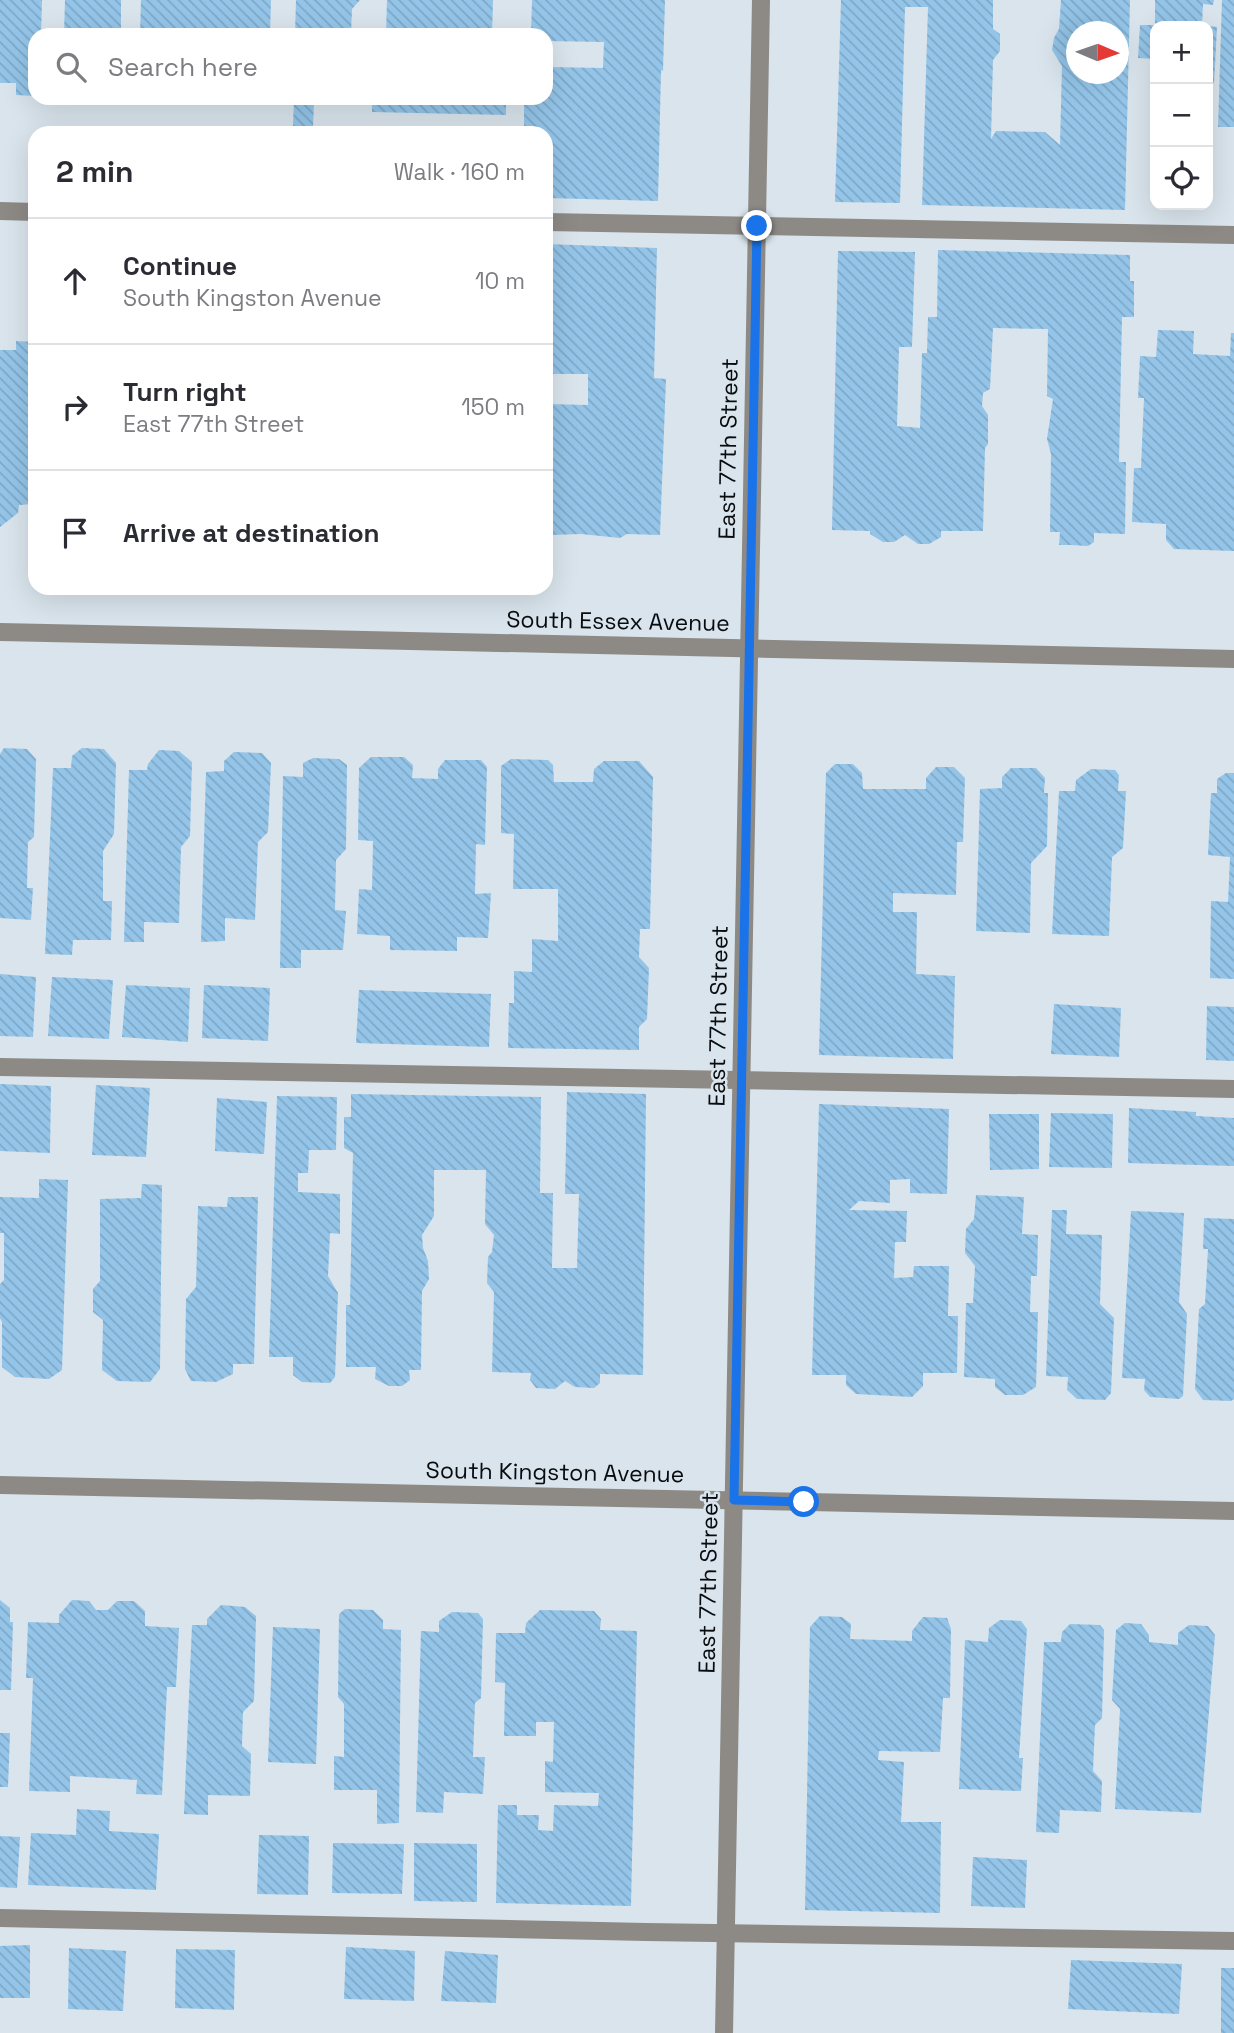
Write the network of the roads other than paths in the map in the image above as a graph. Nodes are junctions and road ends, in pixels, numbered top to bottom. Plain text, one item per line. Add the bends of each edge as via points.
1 (761, 0) edge
2 (0, 211) edge
3 (28, 212) edge
4 (553, 222) edge
5 (757, 226) junction
6 (1234, 235) edge
7 (0, 632) edge
8 (749, 648) junction
9 (1234, 659) edge
10 (0, 1067) edge
11 (742, 1080) junction
12 (1234, 1089) edge
13 (0, 1485) edge
14 (734, 1500) junction
15 (1234, 1511) edge
16 (0, 1918) edge
17 (726, 1933) junction
18 (1234, 1941) edge
19 (724, 2033) edge

1 - 5 street, East 77th Street
2 - 3 street
4 - 5 street
5 - 6 street
5 - 8 street, East 77th Street
7 - 8 street, South Essex Avenue
8 - 9 street, South Essex Avenue
8 - 11 street, East 77th Street
10 - 11 street
11 - 12 street
11 - 14 street, East 77th Street
13 - 14 street, South Kingston Avenue
14 - 15 street, South Kingston Avenue
14 - 17 street, East 77th Street
16 - 17 street
17 - 18 street
17 - 19 street, East 77th Street

